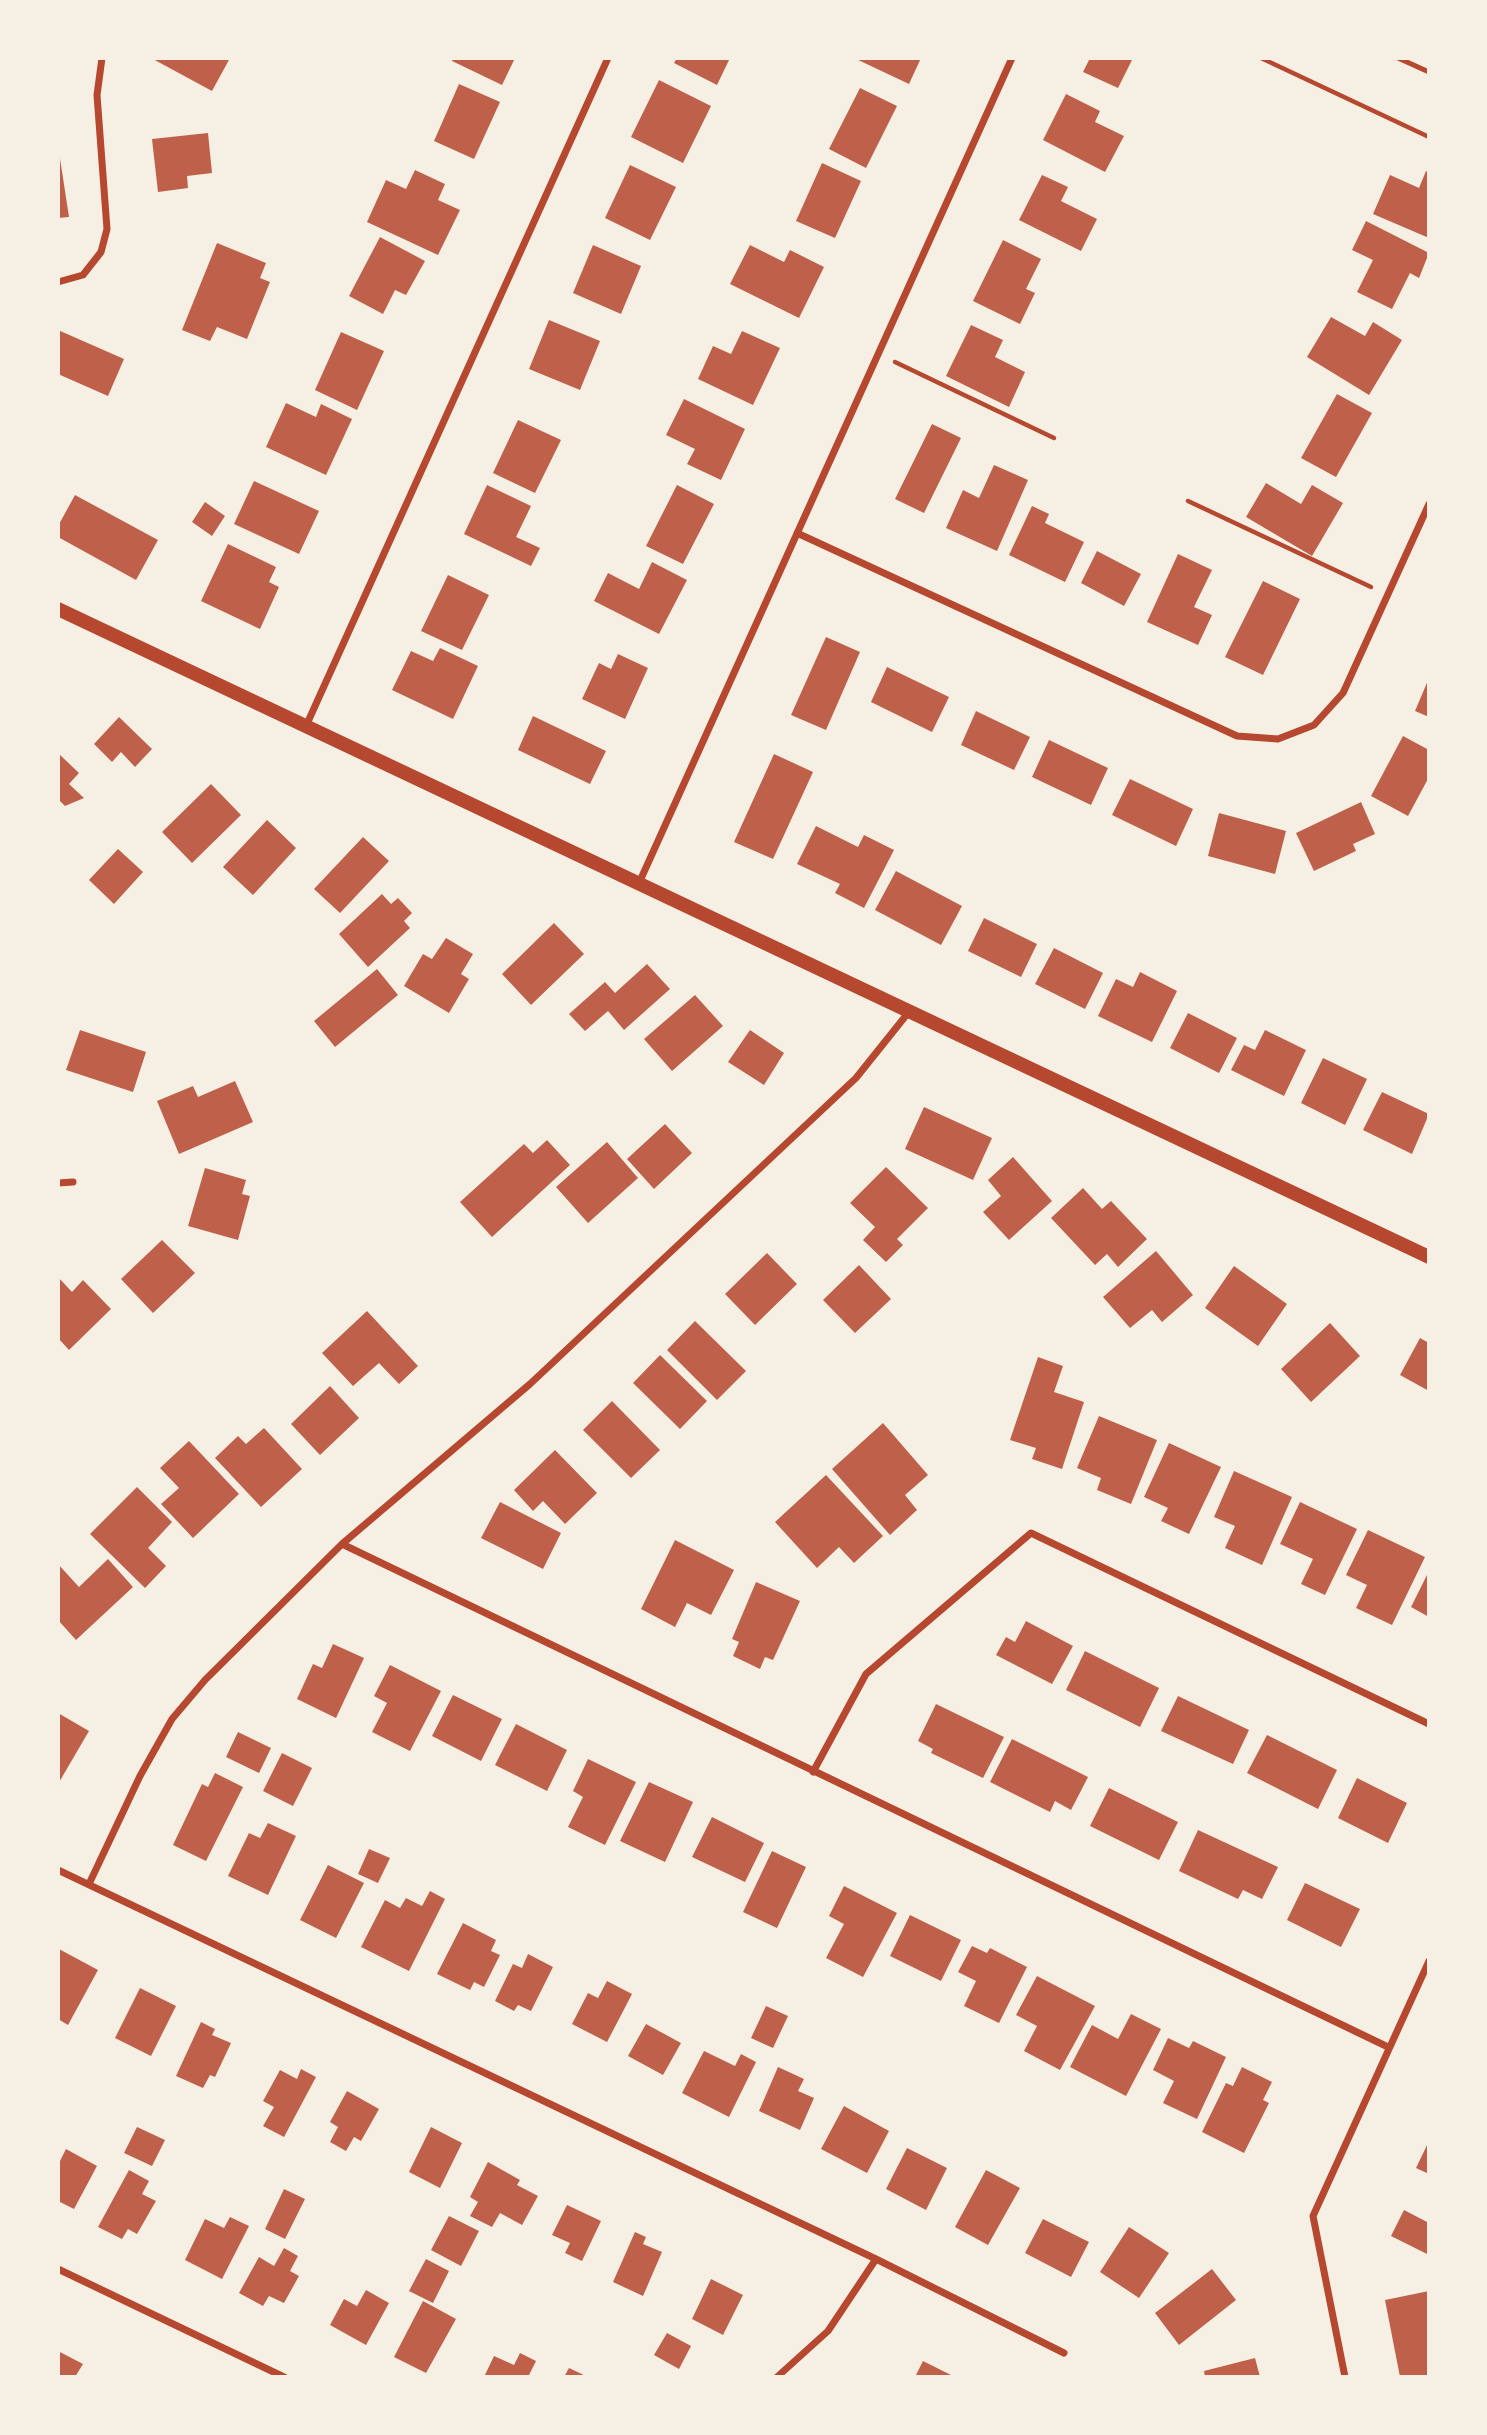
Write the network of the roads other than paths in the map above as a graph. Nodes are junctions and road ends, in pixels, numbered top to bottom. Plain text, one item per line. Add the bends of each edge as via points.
1 (102, 58) edge
2 (608, 58) edge
3 (1012, 58) edge
4 (1398, 58) edge
5 (1429, 72) edge
6 (58, 282) edge
7 (1429, 504) edge
8 (797, 533) junction
9 (60, 614) edge
10 (306, 726) junction
11 (638, 885) junction
12 (908, 1013) junction
13 (73, 1182) dead end
14 (58, 1183) edge
15 (1429, 1256) edge
16 (342, 1544) junction
17 (1429, 1724) edge
18 (813, 1772) junction
19 (58, 1870) edge
20 (89, 1884) junction
21 (1429, 1961) edge
22 (1388, 2047) junction
23 (876, 2259) junction
24 (58, 2269) edge
25 (1064, 2353) dead end
26 (284, 2377) edge
27 (777, 2377) edge
28 (1345, 2377) edge

1 - 6 street via 97,95 107,229 102,253 83,275
2 - 10 street
3 - 8 street
4 - 5 lane
7 - 8 street via 1343,693 1314,725 1278,738 1237,736
8 - 11 street
9 - 10 main road
10 - 11 main road
11 - 12 main road
12 - 15 main road
12 - 16 street via 856,1078 530,1384
13 - 14 street
16 - 18 street
16 - 20 street via 205,1680 172,1719
17 - 18 street via 1031,1532 866,1674
18 - 22 street
19 - 20 street
20 - 23 street
21 - 22 street
22 - 28 street via 1313,2216
23 - 25 street
23 - 27 street via 828,2331
24 - 26 street

